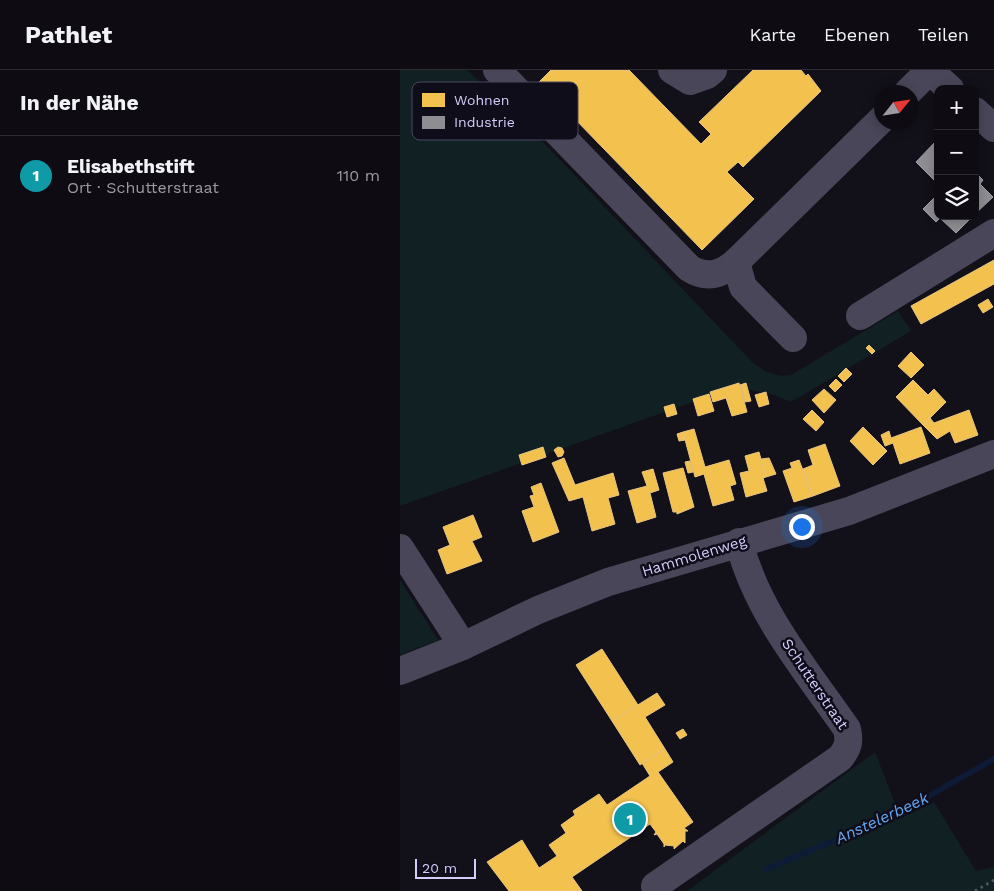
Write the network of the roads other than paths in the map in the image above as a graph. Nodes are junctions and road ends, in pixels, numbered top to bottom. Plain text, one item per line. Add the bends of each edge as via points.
1 (497, 70) edge
2 (672, 70) edge
3 (713, 70) edge
4 (930, 70) edge
5 (509, 82) edge
6 (915, 85) edge
7 (946, 85) edge
8 (979, 115) edge
9 (874, 127) edge
10 (994, 128) edge
11 (565, 140) edge
12 (994, 233) edge
13 (736, 262) junction
14 (860, 316) dead end
15 (793, 338) dead end
16 (994, 454) edge
17 (739, 542) junction
18 (400, 548) edge
19 (463, 646) junction
20 (400, 671) edge
21 (655, 886) dead end

1 - 5 street
2 - 3 street via 690,81
4 - 6 street
4 - 7 street
8 - 10 street
9 - 13 street
11 - 13 street via 689,268 709,275
12 - 14 street
13 - 15 street via 743,287
16 - 17 street, Hammolenweg via 849,511
17 - 19 street, Hammolenweg via 608,582 538,610
17 - 21 street, Schutterstraat via 756,591 772,620 847,729 848,749
18 - 19 street
19 - 20 street, Hammolenweg

